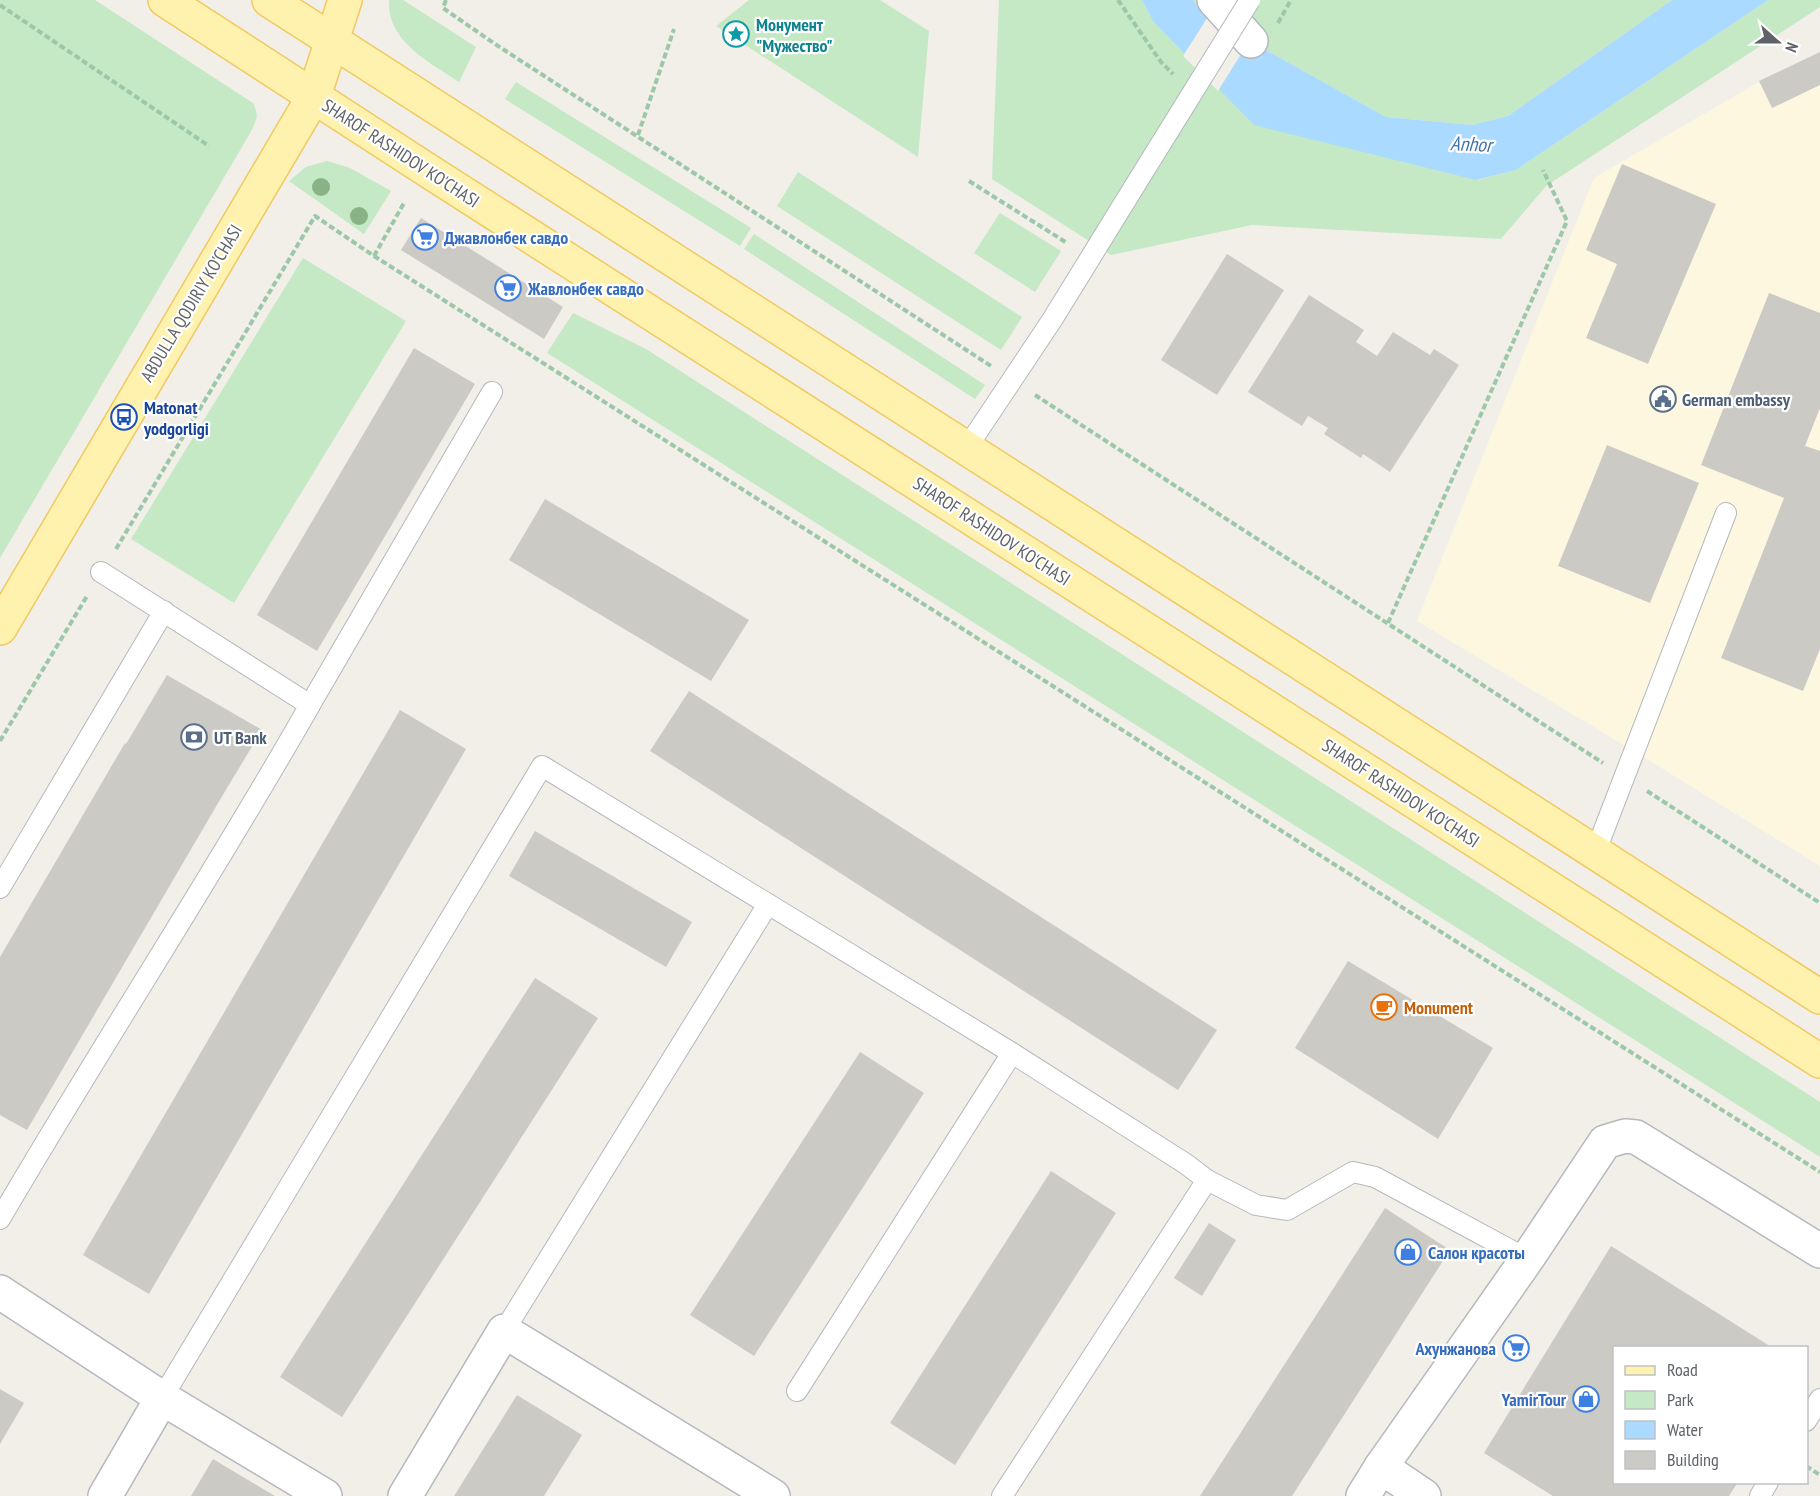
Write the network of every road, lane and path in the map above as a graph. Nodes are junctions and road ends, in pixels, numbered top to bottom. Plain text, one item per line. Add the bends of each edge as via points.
1 (165, 0) edge
2 (269, 0) edge
3 (345, 0) edge
4 (446, 0) edge
5 (1118, 0) edge
6 (1214, 0) edge
7 (1250, 0) edge
8 (0, 5) edge
9 (674, 28) dead end
10 (332, 40) junction
11 (1251, 41) dead end
12 (1174, 76) dead end
13 (314, 96) junction
14 (638, 135) junction
15 (209, 146) dead end
16 (1543, 170) dead end
17 (969, 181) dead end
18 (404, 203) dead end
19 (374, 256) junction
20 (1090, 258) junction
21 (1012, 380) junction
22 (492, 392) dead end
23 (966, 448) junction
24 (1726, 513) dead end
25 (102, 572) junction
26 (164, 610) junction
27 (1388, 623) junction
28 (0, 628) edge
29 (310, 705) junction
30 (0, 741) edge
31 (1624, 777) junction
32 (1595, 853) junction
33 (0, 888) edge
34 (1820, 903) edge
35 (768, 904) junction
36 (1820, 997) edge
37 (1012, 1053) junction
38 (1820, 1061) edge
39 (1820, 1172) edge
40 (1207, 1179) junction
41 (0, 1219) edge
42 (1820, 1251) edge
43 (1527, 1259) junction
44 (0, 1292) edge
45 (504, 1331) junction
46 (797, 1391) dead end
47 (162, 1398) junction
48 (1820, 1400) edge
49 (1808, 1418) edge
50 (1381, 1467) junction
51 (105, 1496) edge
52 (326, 1496) edge
53 (405, 1496) edge
54 (773, 1496) edge
55 (1002, 1496) edge
56 (1363, 1496) edge
57 (1424, 1496) edge

1 - 13 main road, SHAROF RASHIDOV KO'CHASI
2 - 10 main road
3 - 10 main road, ABDULLA QODIRIY KO'CHASI
4 - 14 path via 443,8
5 - 12 path
6 - 11 street
7 - 20 lane, bridge
8 - 15 path
9 - 14 path
10 - 13 main road, ABDULLA QODIRIY KO'CHASI
10 - 23 main road
13 - 28 main road, ABDULLA QODIRIY KO'CHASI
13 - 38 main road, SHAROF RASHIDOV KO'CHASI
14 - 21 path
16 - 27 path via 1567,221
17 - 20 path
18 - 19 path
19 - 25 path via 315,216
19 - 39 path
20 - 21 lane
21 - 23 lane
21 - 27 path
22 - 29 lane
23 - 32 main road
24 - 31 lane
25 - 26 lane
25 - 30 path
26 - 29 lane
26 - 33 lane
27 - 31 path
29 - 41 lane
31 - 32 lane
31 - 34 path
32 - 36 main road
35 - 37 lane
35 - 45 lane
35 - 47 lane via 542,766
37 - 40 lane
37 - 46 lane
40 - 43 lane via 1256,1204 1287,1210 1353,1172 1375,1177
40 - 55 lane
42 - 43 street via 1636,1137 1624,1136 1605,1142
43 - 50 street
44 - 47 street
45 - 53 street
45 - 54 street
47 - 51 street
47 - 52 street
48 - 49 lane
50 - 56 street
50 - 57 street

